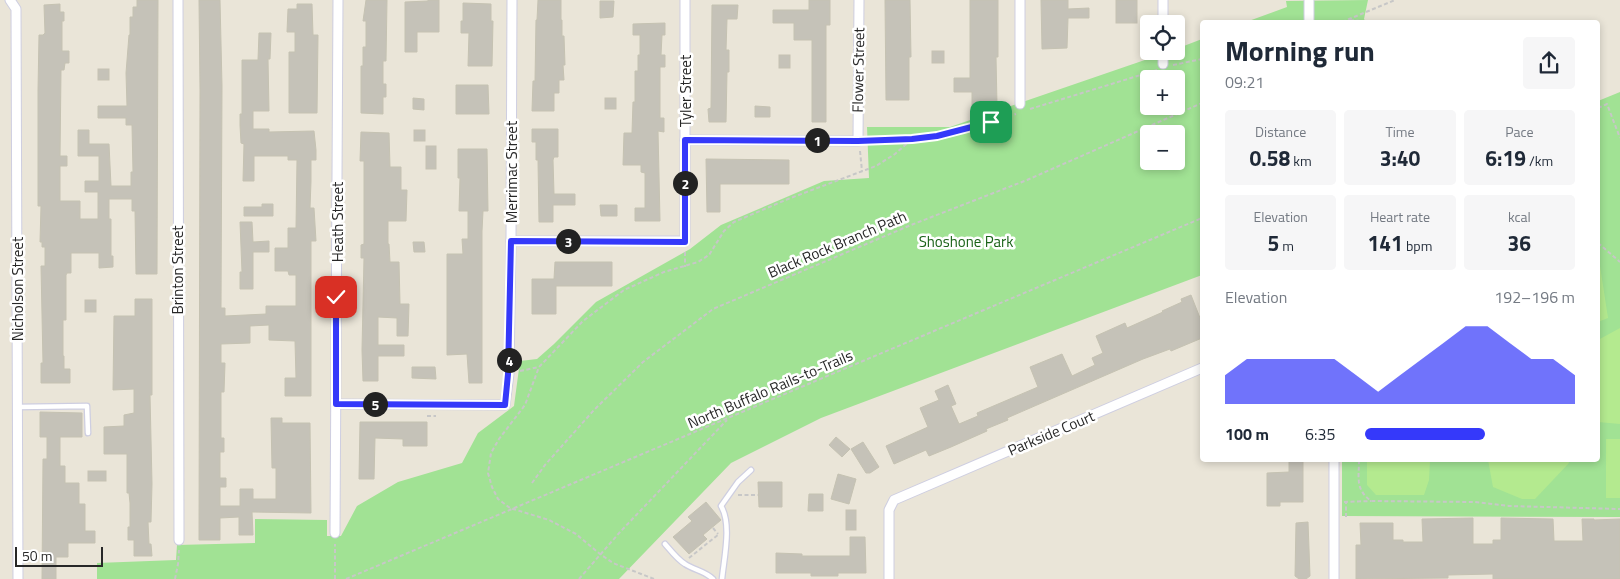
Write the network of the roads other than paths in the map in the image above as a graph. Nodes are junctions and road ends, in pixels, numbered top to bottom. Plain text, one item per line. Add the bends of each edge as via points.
1 (10, 0) edge
2 (178, 0) edge
3 (338, 0) edge
4 (512, 0) edge
5 (685, 0) edge
6 (859, 0) edge
7 (1020, 0) edge
8 (1164, 0) edge
9 (1309, 0) edge
10 (1163, 15) edge
11 (1309, 20) edge
12 (1165, 60) edge
13 (1166, 66) road end
14 (1022, 109) road end
15 (685, 140) junction
16 (511, 241) junction
17 (1200, 369) edge
18 (336, 404) junction
19 (18, 407) junction
20 (88, 432) dead end
21 (1334, 462) edge
22 (752, 470) dead end
23 (335, 533) road end
24 (179, 540) road end
25 (665, 544) dead end
26 (18, 579) edge
27 (713, 579) edge
28 (722, 579) edge
29 (889, 579) edge
30 (1334, 579) edge

1 - 19 street, Nicholson Street via 16,9
2 - 24 street, Brinton Street
3 - 18 street, Heath Street
4 - 16 street, Merrimac Street
5 - 15 street, Tyler Street
6 - 15 street, Flower Street via 859,143
7 - 14 street
8 - 10 street
9 - 11 street
12 - 13 street
15 - 16 street, Tyler Street via 685,242
16 - 18 street, Merrimac Street via 508,409
17 - 29 street, Parkside Court via 894,500 889,510
18 - 23 street, Heath Street
19 - 20 lane via 87,406
19 - 26 street, Nicholson Street
21 - 30 street
22 - 28 lane via 738,482 721,506 726,515
25 - 27 lane via 683,563

